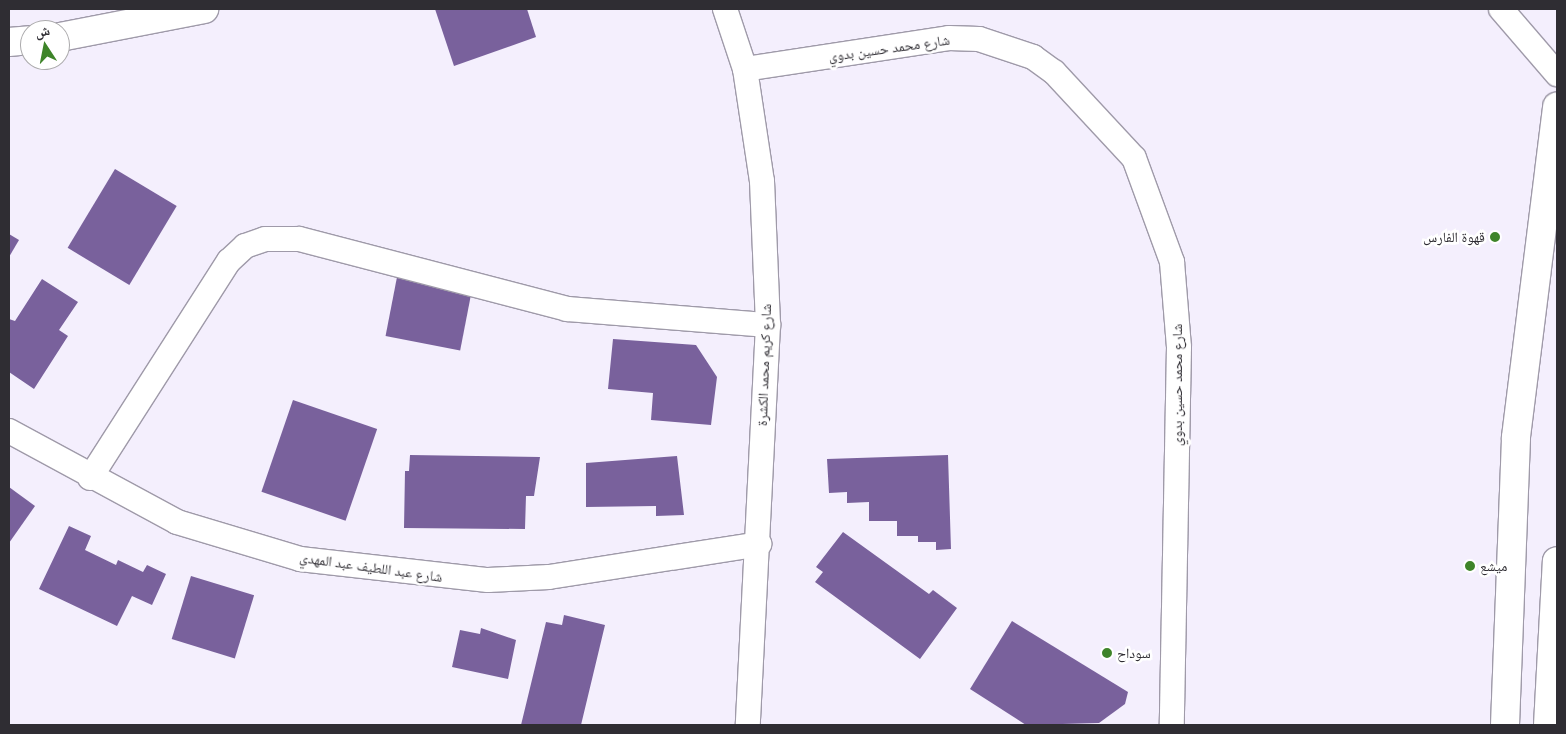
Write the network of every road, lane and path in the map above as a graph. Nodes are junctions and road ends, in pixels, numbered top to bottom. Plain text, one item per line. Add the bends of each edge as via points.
1 (204, 9) edge
2 (725, 9) edge
3 (1501, 9) edge
4 (110, 20) edge
5 (70, 34) edge
6 (745, 69) junction
7 (1557, 74) edge
8 (1557, 107) edge
9 (768, 325) junction
10 (9, 431) edge
11 (90, 478) junction
12 (759, 544) junction
13 (1557, 561) edge
14 (748, 725) edge
15 (1172, 725) edge
16 (1505, 725) edge
17 (1548, 725) edge

1 - 4 street
2 - 6 street, شارع كريم محمد الكشرة
3 - 7 street
4 - 5 street
6 - 9 street, شارع كريم محمد الكشرة via 762,181
6 - 15 street, شارع محمد حسين بدوي via 949,38 979,39 1033,57 1054,72 1134,158 1172,262 1179,347
8 - 16 street via 1516,437
9 - 11 street via 567,309 299,239 265,239 245,246 229,261
9 - 12 street, شارع كريم محمد الكشرة
10 - 11 street, شارع عبد اللطيف عبد المهدي
11 - 12 street, شارع عبد اللطيف عبد المهدي via 177,522 300,559 417,575 488,580 549,577
12 - 14 street, شارع كريم محمد الكشرة
13 - 17 street

